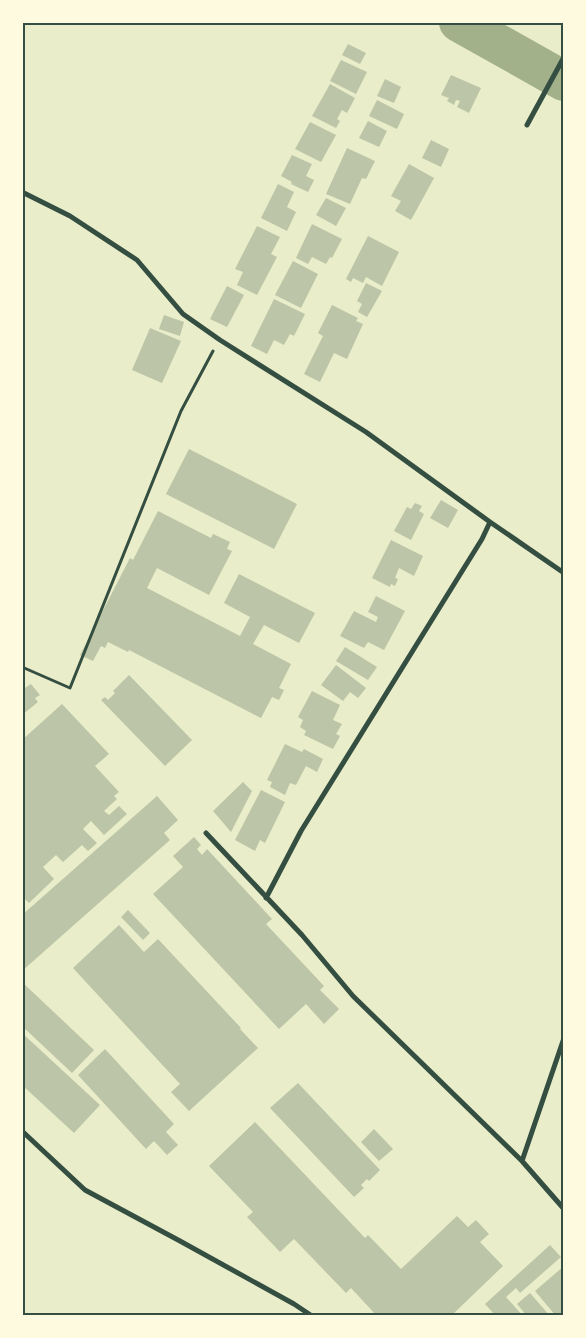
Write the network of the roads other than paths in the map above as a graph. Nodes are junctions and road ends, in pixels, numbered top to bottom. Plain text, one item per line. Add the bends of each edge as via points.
1 (564, 57) edge
2 (528, 125) dead end
3 (22, 192) edge
4 (490, 522) junction
5 (564, 573) edge
6 (206, 833) dead end
7 (266, 898) junction
8 (564, 1038) edge
9 (22, 1131) edge
10 (522, 1161) junction
11 (564, 1209) edge
12 (312, 1316) edge

1 - 2 street
3 - 4 street via 70,216 138,260 183,314 366,432
4 - 5 street
4 - 7 street via 301,832
6 - 7 street
7 - 10 street via 353,996
8 - 10 street
9 - 12 street via 85,1190
10 - 11 street

